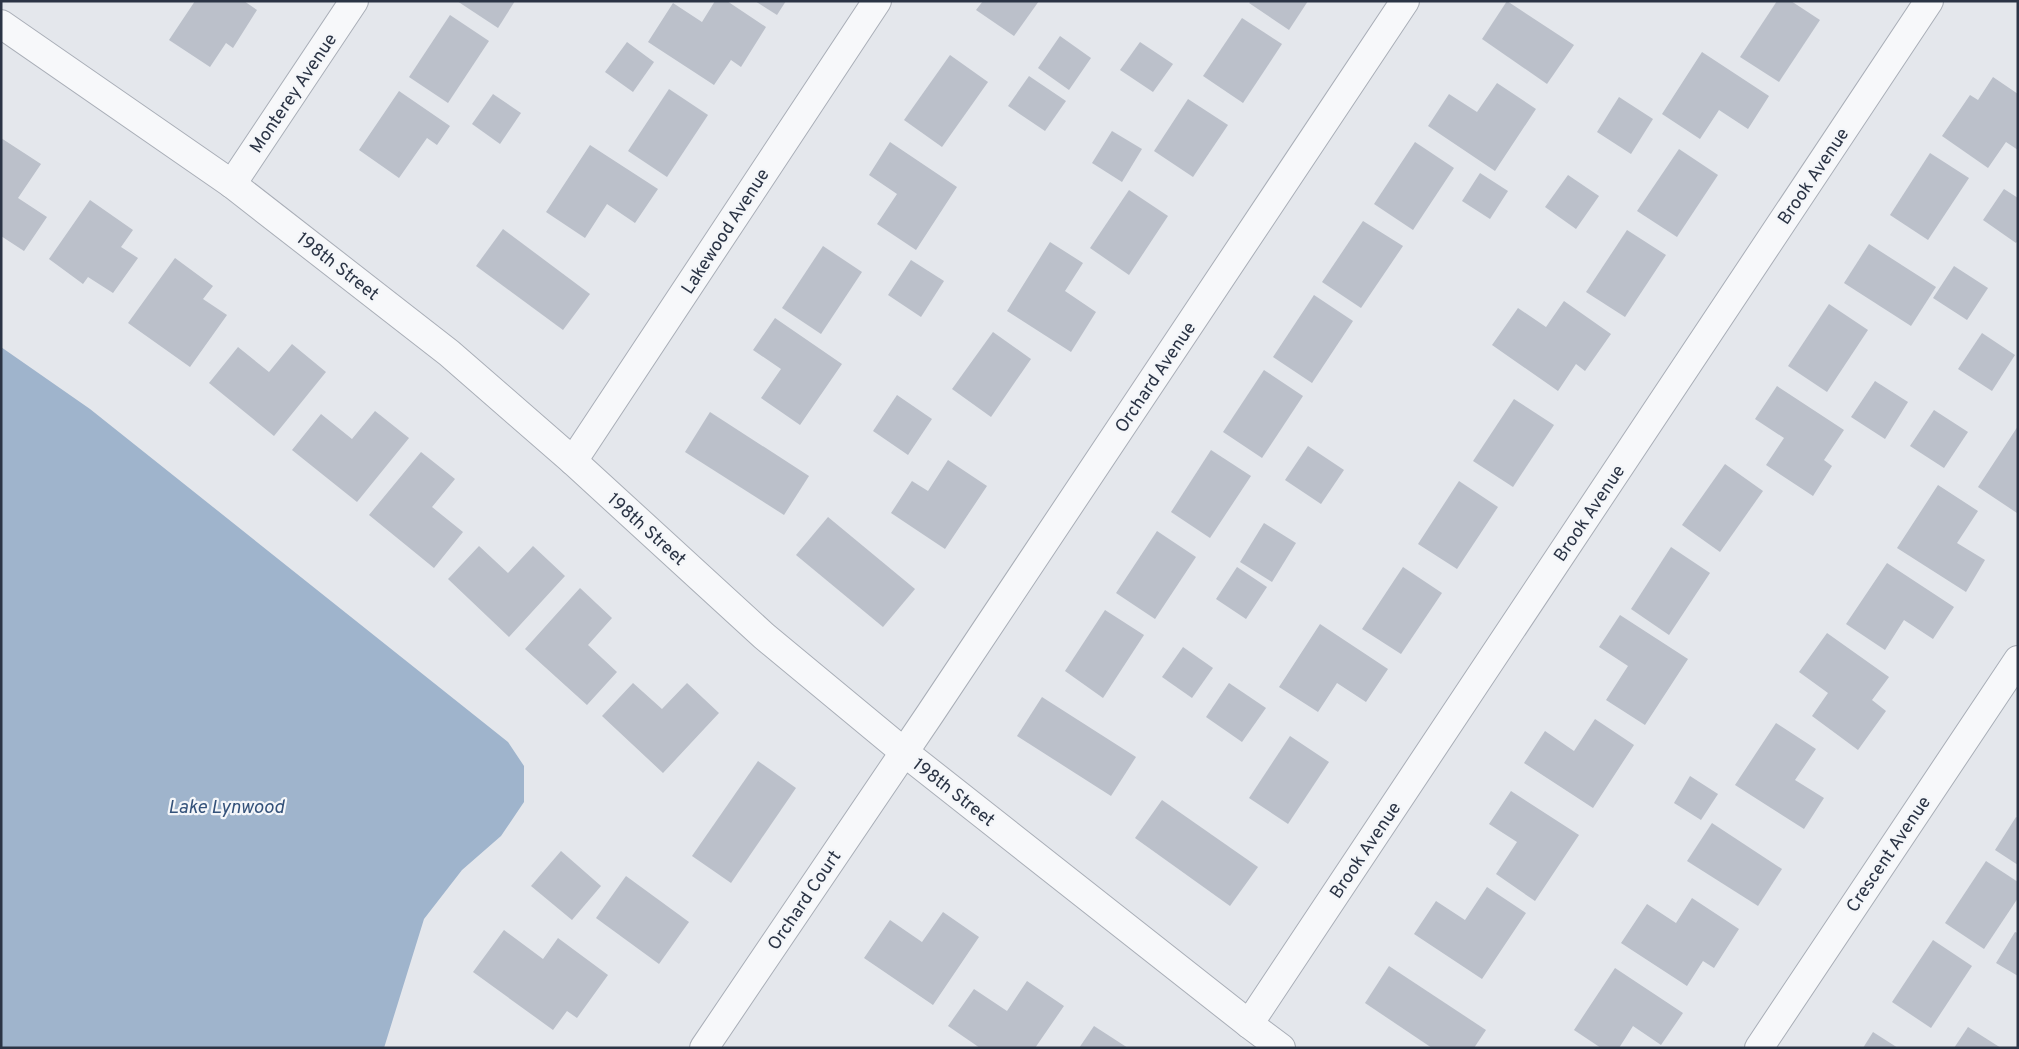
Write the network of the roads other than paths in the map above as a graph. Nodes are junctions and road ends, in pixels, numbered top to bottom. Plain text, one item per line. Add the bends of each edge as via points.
1 (354, 1) edge
2 (877, 1) edge
3 (1405, 1) edge
4 (1929, 1) edge
5 (1, 24) edge
6 (232, 184) junction
7 (573, 461) junction
8 (2018, 660) edge
9 (904, 752) junction
10 (1249, 1024) junction
11 (704, 1048) edge
12 (1281, 1048) edge
13 (1759, 1048) edge

1 - 6 street, Monterey Avenue
2 - 7 street, Lakewood Avenue
3 - 9 street, Orchard Avenue
4 - 10 street, Brook Avenue
5 - 6 street, 198th Street
6 - 7 street, 198th Street via 449,353
7 - 9 street, 198th Street via 764,636
8 - 13 street, Crescent Avenue
9 - 10 street, 198th Street
9 - 11 street, Orchard Court
10 - 12 street, 198th Street

